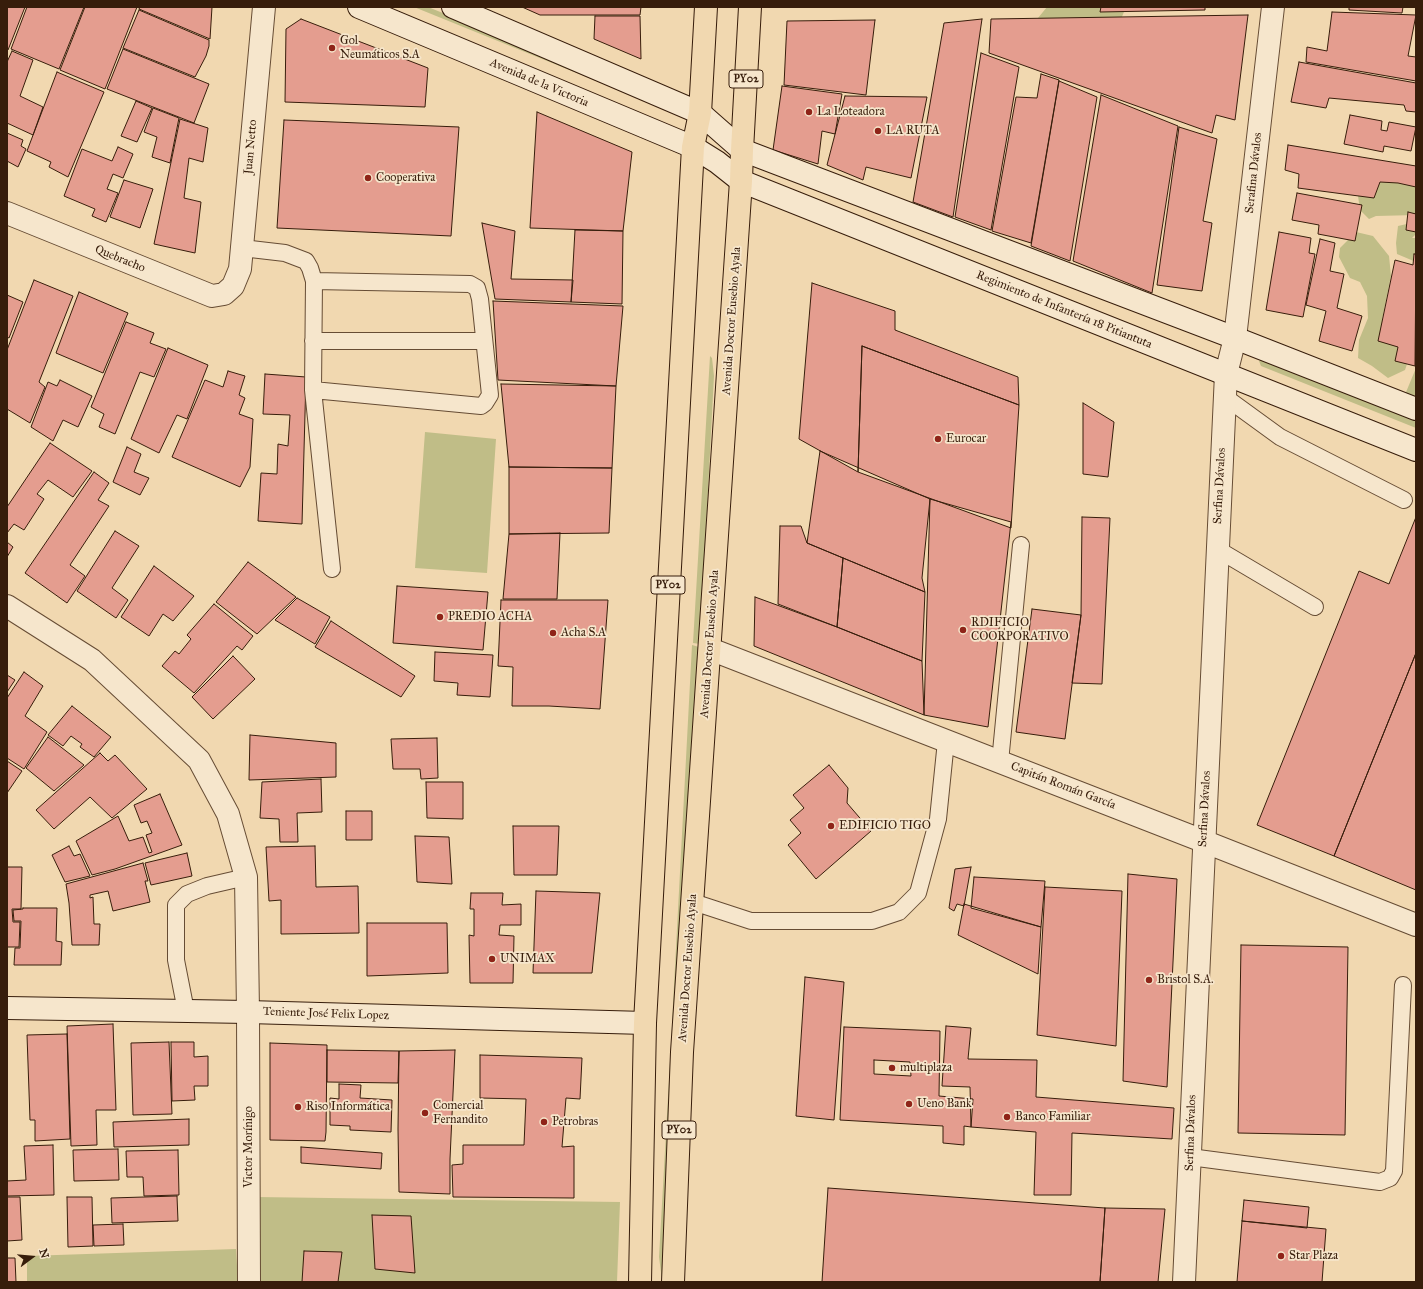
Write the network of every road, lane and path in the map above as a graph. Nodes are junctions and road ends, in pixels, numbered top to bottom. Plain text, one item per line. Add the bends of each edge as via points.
1 (264, 7) edge
2 (359, 7) edge
3 (453, 7) edge
4 (706, 7) edge
5 (750, 7) edge
6 (1273, 7) edge
7 (700, 113) junction
8 (693, 147) junction
9 (742, 150) junction
10 (717, 162) joint
11 (742, 181) junction
12 (7, 213) edge
13 (242, 248) junction
14 (314, 281) junction
15 (233, 286) joint
16 (1235, 338) junction
17 (313, 341) junction
18 (484, 341) junction
19 (1226, 374) junction
20 (313, 390) junction
21 (1225, 397) junction
22 (1416, 409) edge
23 (1416, 450) edge
24 (1404, 500) dead end
25 (1021, 545) dead end
26 (1217, 549) junction
27 (332, 569) dead end
28 (7, 606) edge
29 (1314, 607) dead end
30 (710, 649) junction
31 (946, 741) junction
32 (1000, 762) junction
33 (1203, 841) junction
34 (246, 878) junction
35 (692, 902) junction
36 (1416, 925) edge
37 (1403, 985) dead end
38 (7, 1008) edge
39 (186, 1011) junction
40 (248, 1012) junction
41 (645, 1023) junction
42 (1190, 1157) junction
43 (249, 1282) edge
44 (640, 1282) edge
45 (673, 1282) edge
46 (1184, 1282) edge

1 - 13 street, Juan Netto
2 - 8 street, Avenida de la Victoria
3 - 7 street
4 - 7 highway, PY02
5 - 9 highway, Avenida Doctor Eusebio Ayala / PY02
6 - 16 street, Serafina Dávalos
7 - 8 highway, PY02
7 - 9 street
8 - 10 street, Avenida de la Victoria
8 - 41 highway, PY02
9 - 11 highway, Avenida Doctor Eusebio Ayala / PY02
9 - 16 street
10 - 11 street, Regimiento de Infantería 18 Pitiantuta
11 - 19 street, Regimiento de Infantería 18 Pitiantuta
11 - 30 highway, Avenida Doctor Eusebio Ayala / PY02
12 - 15 street, Quebracho via 212,296 224,294
13 - 14 lane via 285,253 306,261
13 - 15 street, Juan Netto via 240,268
14 - 17 lane
14 - 18 lane via 470,284 477,288 480,299
16 - 19 street, Serfina Dávalos
16 - 22 street
17 - 18 lane
17 - 20 lane
18 - 20 lane via 490,395 481,406
19 - 21 street, Serfina Dávalos
19 - 23 street, Regimiento de Infantería 18 Pitiantuta
20 - 27 lane
21 - 24 lane via 1280,437
21 - 26 street, Serfina Dávalos
25 - 32 lane
26 - 29 lane
26 - 33 street, Serfina Dávalos
28 - 34 street, Victor Morínigo via 92,660 199,760 228,814
30 - 31 street, Capitán Román García
30 - 35 highway, Avenida Doctor Eusebio Ayala / PY02
31 - 32 street, Capitán Román García
31 - 35 lane via 938,819 918,893 899,912 872,921 751,921
32 - 33 street, Capitán Román García
33 - 36 street, Capitán Román García
33 - 42 street, Serfina Dávalos
34 - 39 lane via 207,886 187,894 176,904 176,960
34 - 40 street, Victor Morínigo
35 - 45 highway, Avenida Doctor Eusebio Ayala / PY02 via 682,1052
37 - 42 lane via 1394,1170 1390,1178 1380,1182
38 - 39 street, Teniente José Felix Lopez
39 - 40 street, Teniente José Felix Lopez
40 - 41 street, Teniente José Felix Lopez
40 - 43 street, Victor Morínigo
41 - 44 highway, PY02
42 - 46 street, Serfina Dávalos

